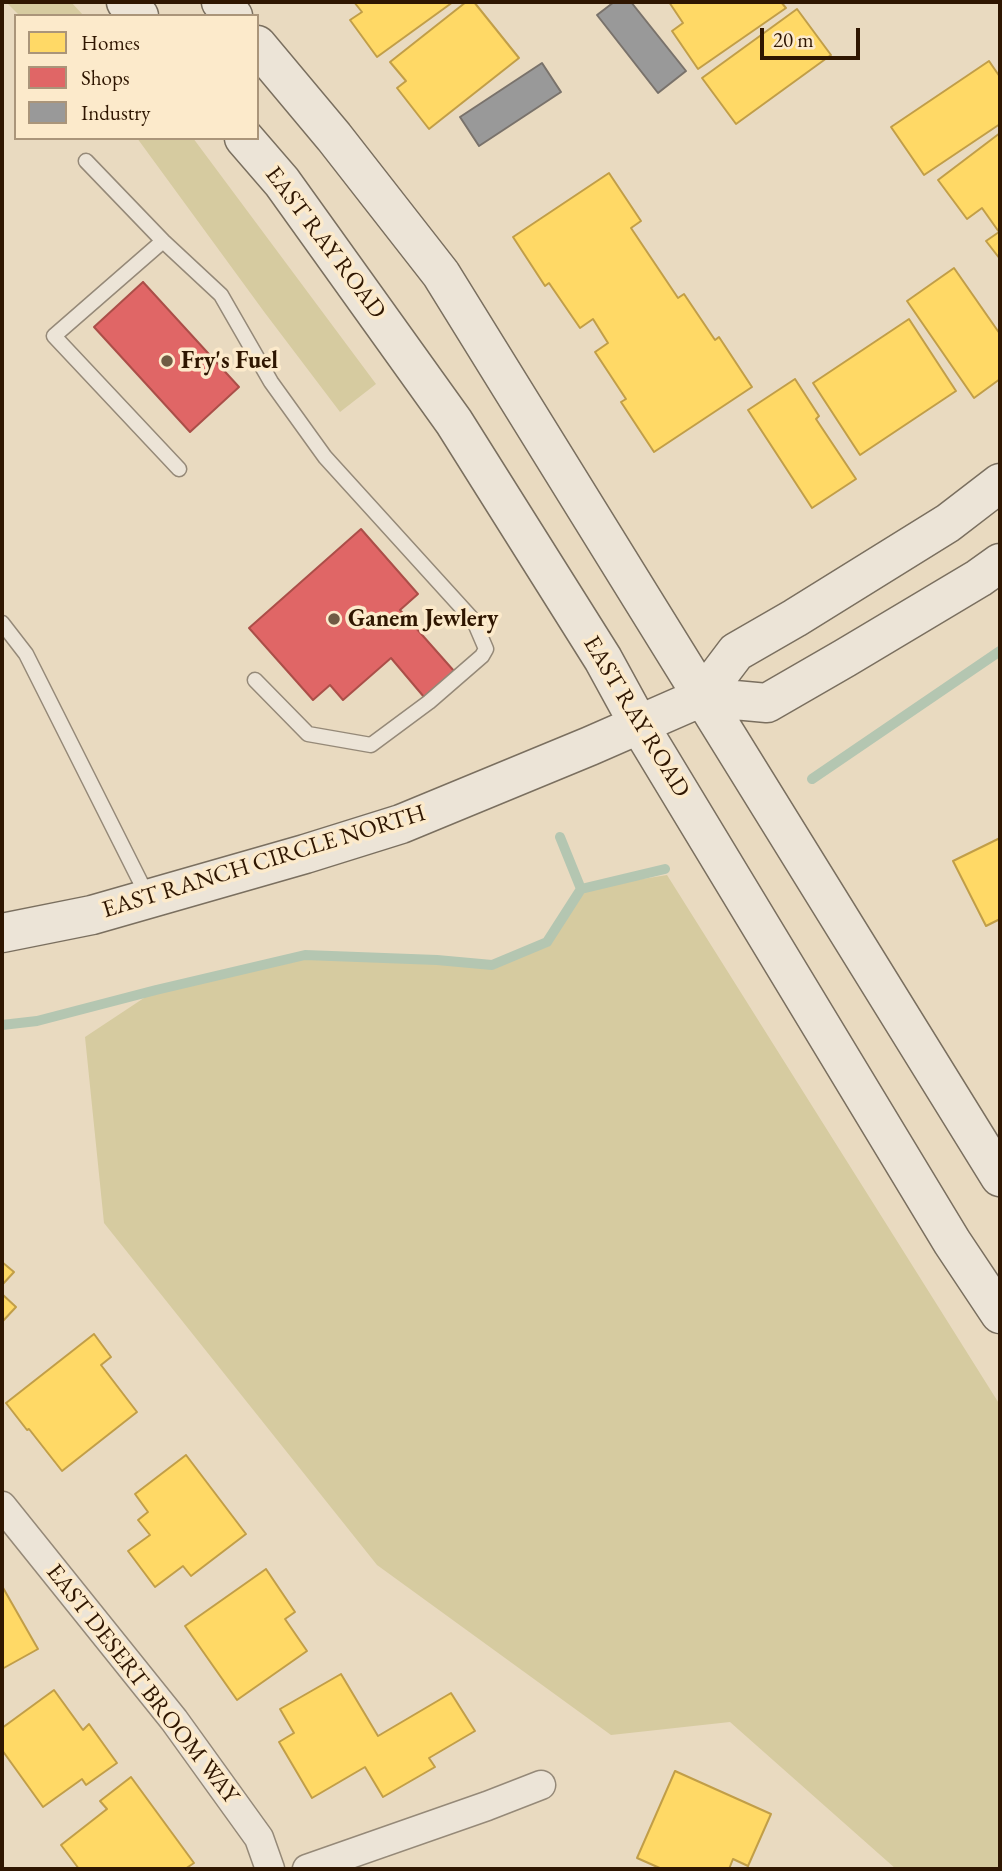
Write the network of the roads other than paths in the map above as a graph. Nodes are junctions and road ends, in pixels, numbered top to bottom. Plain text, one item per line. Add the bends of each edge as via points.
1 (259, 47) edge
2 (246, 140) edge
3 (86, 161) dead end
4 (163, 242) junction
5 (179, 469) dead end
6 (1000, 483) edge
7 (1000, 563) edge
8 (2, 623) edge
9 (255, 680) dead end
10 (689, 702) junction
11 (638, 723) junction
12 (149, 898) junction
13 (2, 933) edge
14 (1000, 1177) edge
15 (1000, 1314) edge
16 (2, 1506) edge
17 (541, 1785) dead end
18 (270, 1869) edge
19 (307, 1869) edge

1 - 10 main road via 441,274 635,585
2 - 11 main road, EAST RAY ROAD via 282,182 454,422 603,659
3 - 4 lane
4 - 5 lane via 54,336
4 - 9 lane via 221,295 271,382 325,457 474,621 486,649 429,702 371,745 308,734
6 - 10 main road via 948,523 736,652
7 - 10 main road via 767,703
8 - 12 lane via 26,654
10 - 11 main road, EAST RANCH CIRCLE NORTH
10 - 14 main road via 752,774
11 - 12 main road, EAST RANCH CIRCLE NORTH via 401,824
11 - 15 main road, EAST RAY ROAD
12 - 13 main road, EAST RANCH CIRCLE NORTH
16 - 18 street, EAST DESERT BROOM WAY via 174,1720 259,1838
17 - 19 street

